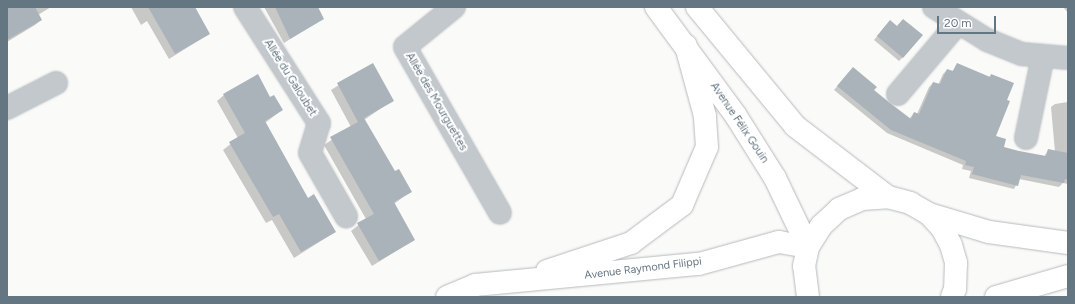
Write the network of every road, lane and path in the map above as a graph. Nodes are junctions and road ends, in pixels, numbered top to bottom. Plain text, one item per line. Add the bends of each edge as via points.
1 (245, 7) edge
2 (454, 7) edge
3 (656, 7) edge
4 (696, 7) edge
5 (934, 7) edge
6 (958, 23) junction
7 (686, 46) junction
8 (1044, 56) junction
9 (1068, 58) edge
10 (56, 83) dead end
11 (898, 94) dead end
12 (7, 108) edge
13 (1026, 138) dead end
14 (888, 197) junction
15 (500, 213) dead end
16 (929, 214) junction
17 (346, 216) dead end
18 (1068, 242) edge
19 (808, 247) junction
20 (1068, 276) edge
21 (523, 279) junction
22 (447, 297) edge
23 (808, 297) edge
24 (952, 297) edge
25 (996, 297) edge

1 - 17 street, Allée du Galoubet via 319,124 310,153
2 - 15 street, Allée des Mourguettes via 404,47
3 - 7 main road, Avenue Félix Gouin
4 - 14 main road via 795,126
5 - 6 street
6 - 8 street via 987,40 1022,54
6 - 11 street
7 - 19 main road, Avenue Félix Gouin via 775,178
7 - 21 main road, Avenue Raymond Filippi via 705,116 707,147 682,205 631,243
8 - 9 street
8 - 13 street
10 - 12 street
14 - 16 main road via 910,203
14 - 19 main road via 862,199 839,209 821,226
16 - 18 main road via 989,232
16 - 24 main road via 942,228 951,244 956,263 955,289
19 - 21 main road, Avenue Raymond Filippi via 779,242 699,264 583,277
19 - 23 main road via 804,266
20 - 25 main road
21 - 22 main road, Avenue Raymond Filippi via 475,285

